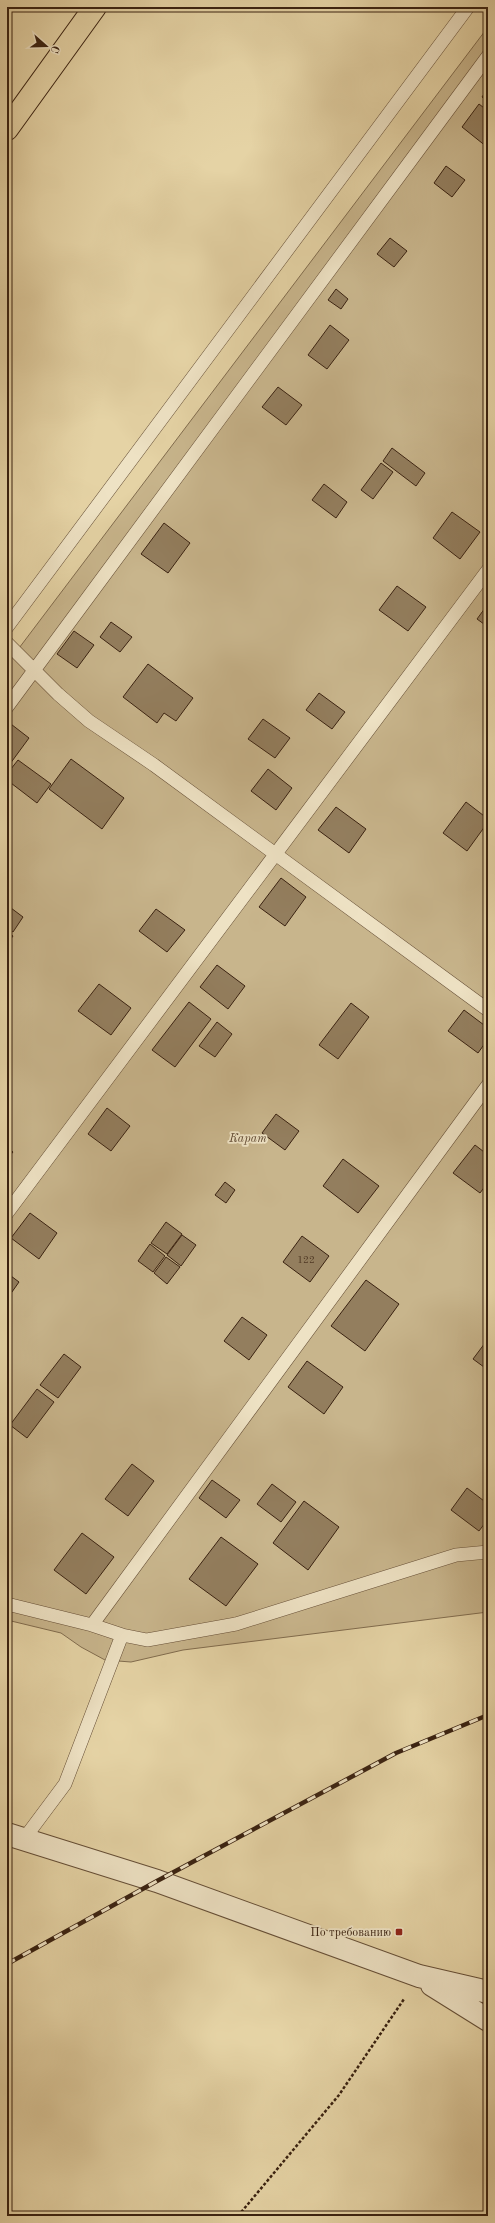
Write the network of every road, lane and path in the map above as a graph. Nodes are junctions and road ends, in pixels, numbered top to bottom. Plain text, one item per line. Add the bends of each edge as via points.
1 (95, 7) edge
2 (468, 7) edge
3 (488, 56) edge
4 (7, 129) edge
5 (488, 570) edge
6 (7, 627) edge
7 (7, 643) edge
8 (35, 670) junction
9 (7, 707) edge
10 (276, 853) junction
11 (488, 1010) edge
12 (488, 1085) edge
13 (7, 1213) edge
14 (488, 1552) edge
15 (7, 1604) edge
16 (92, 1625) junction
17 (122, 1635) junction
18 (15, 1836) edge
19 (419, 1976) junction
20 (488, 1992) edge
21 (488, 2020) edge
22 (238, 2216) edge

1 - 4 main road
2 - 6 lane
3 - 8 lane
5 - 10 lane
7 - 8 lane
8 - 9 lane
8 - 10 lane via 89,721
10 - 11 lane
10 - 13 lane
12 - 16 lane
14 - 17 lane via 456,1555 236,1624 147,1640
15 - 16 lane
16 - 17 lane
17 - 18 lane via 65,1784
18 - 19 street via 157,1881
19 - 20 street
19 - 21 street
19 - 22 path via 339,2095

